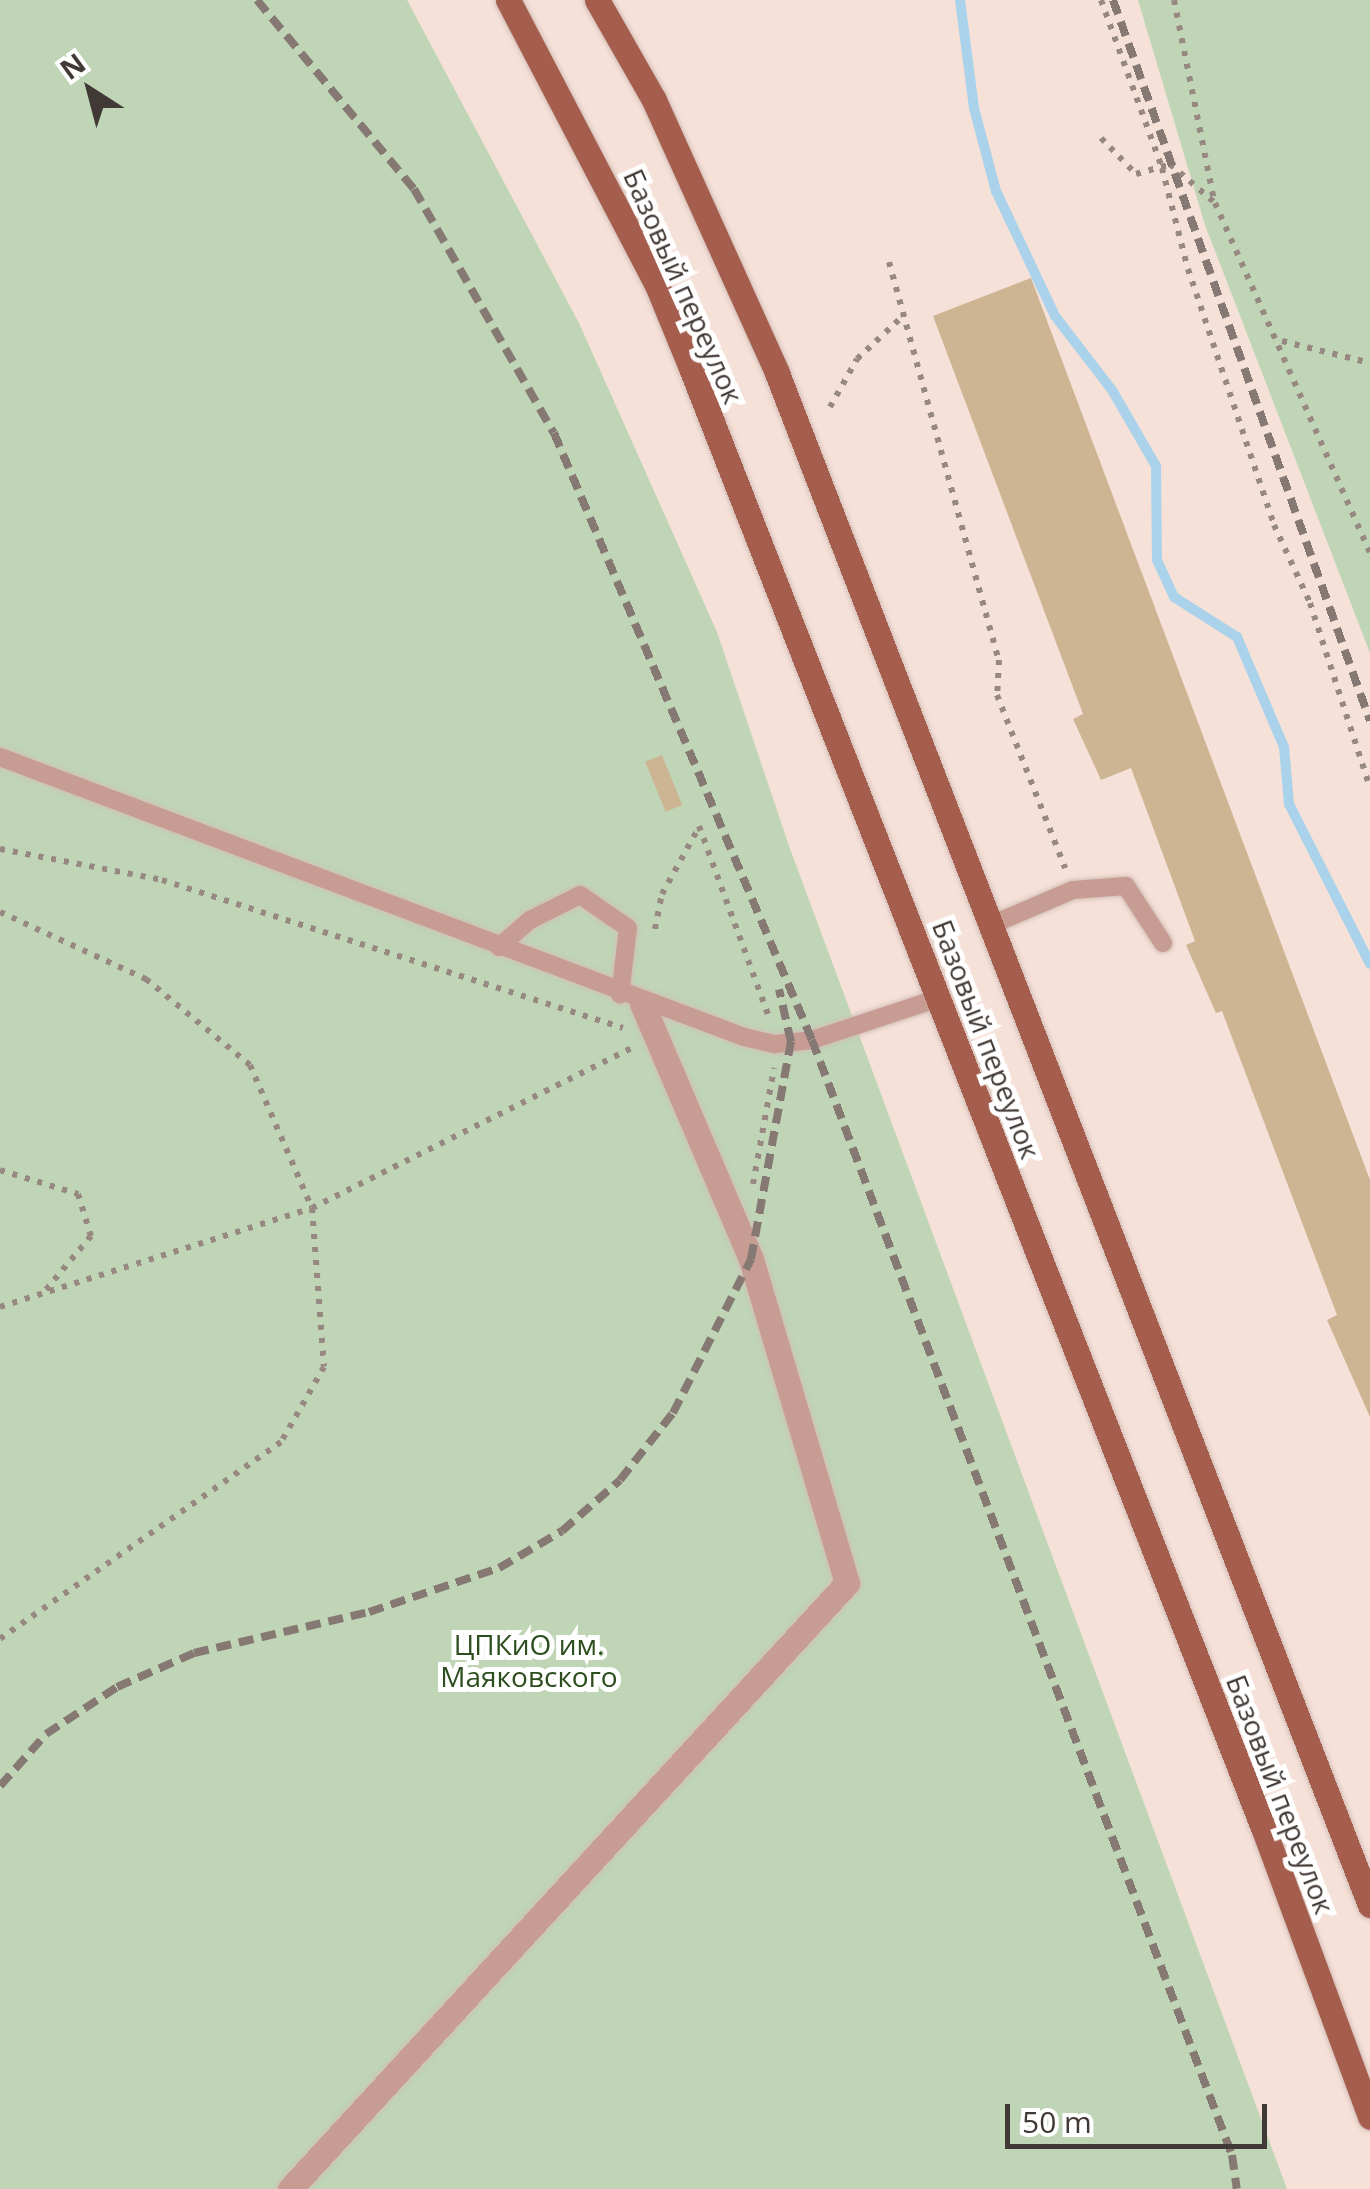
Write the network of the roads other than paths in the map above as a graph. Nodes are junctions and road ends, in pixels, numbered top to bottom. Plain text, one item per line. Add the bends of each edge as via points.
1 (508, 0) edge
2 (597, 0) edge
3 (0, 757) edge
4 (991, 925) junction
5 (1163, 943) dead end
6 (499, 947) junction
7 (939, 998) junction
8 (631, 999) junction
9 (1370, 1906) edge
10 (1370, 2117) edge
11 (290, 2189) edge

1 - 7 main road, Базовый переулок via 657,285
2 - 4 main road, Базовый переулок via 718,234
3 - 6 lane
4 - 5 lane via 1073,890 1126,886
4 - 9 main road, Базовый переулок
6 - 8 lane
6 - 8 lane via 530,920 580,896 628,928
7 - 8 lane via 812,1040 775,1044
7 - 10 main road, Базовый переулок
8 - 11 street via 742,1234 847,1583

